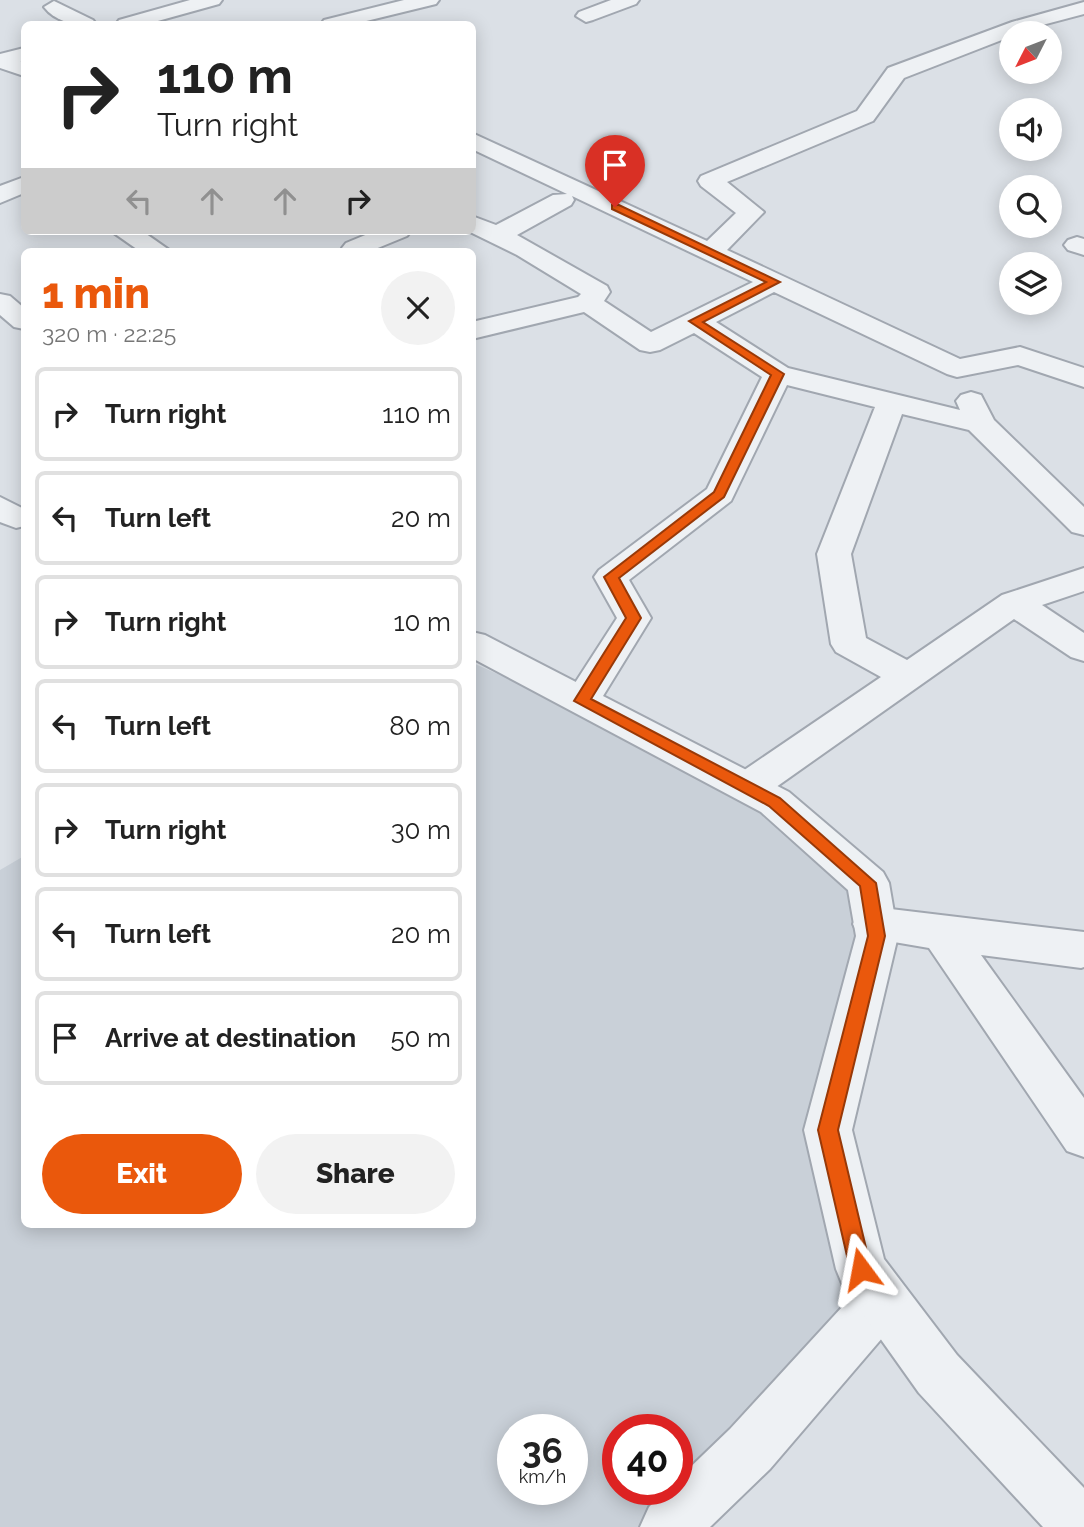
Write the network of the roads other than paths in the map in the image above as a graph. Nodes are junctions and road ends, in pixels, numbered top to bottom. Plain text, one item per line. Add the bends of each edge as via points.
1 (212, 0) edge
2 (429, 0) edge
3 (629, 0) edge
4 (54, 7) dead end
5 (1084, 8) edge
6 (586, 16) dead end
7 (80, 21) edge
8 (137, 21) edge
9 (343, 21) edge
10 (14, 63) edge
11 (0, 78) edge
12 (476, 142) edge
13 (21, 186) edge
14 (0, 196) edge
15 (562, 200) dead end
16 (476, 225) edge
17 (131, 235) edge
18 (385, 235) edge
19 (497, 235) junction
20 (351, 245) edge
21 (152, 248) edge
22 (710, 252) junction
23 (774, 282) junction
24 (0, 302) edge
25 (588, 303) junction
26 (21, 319) edge
27 (695, 321) junction
28 (477, 326) edge
29 (957, 368) junction
30 (778, 374) junction
31 (1084, 378) edge
32 (892, 402) junction
33 (980, 424) junction
34 (1084, 525) edge
35 (1084, 579) edge
36 (1014, 603) junction
37 (476, 645) edge
38 (1084, 649) edge
39 (908, 676) junction
40 (582, 701) junction
41 (748, 787) junction
42 (874, 924) junction
43 (943, 933) junction
44 (1084, 949) edge
45 (1084, 1136) edge
46 (883, 1299) junction
47 (669, 1527) edge
48 (1077, 1527) edge

1 - 8 street
2 - 9 street
3 - 6 street
4 - 7 street
5 - 22 street via 1019,26 896,74 865,117 710,181 751,212
10 - 11 street
12 - 22 street
13 - 14 street
15 - 19 street
16 - 19 street
17 - 21 street
18 - 20 street
19 - 25 street via 597,292
22 - 23 street
23 - 27 street
23 - 29 street
24 - 26 street
25 - 27 street via 650,344
25 - 28 street
27 - 30 street
29 - 31 street via 1020,356
29 - 33 street
30 - 32 street
30 - 40 street via 720,494 611,577 634,618
32 - 33 street
32 - 39 street via 834,554 849,644
33 - 34 street
35 - 36 street
36 - 38 street
36 - 39 street
37 - 40 street
39 - 41 street
40 - 41 street
41 - 42 street via 775,802 868,883
42 - 43 street
42 - 46 street via 877,936 828,1130 861,1269
43 - 44 street
43 - 45 street
46 - 47 street via 750,1449
46 - 48 street via 938,1374

